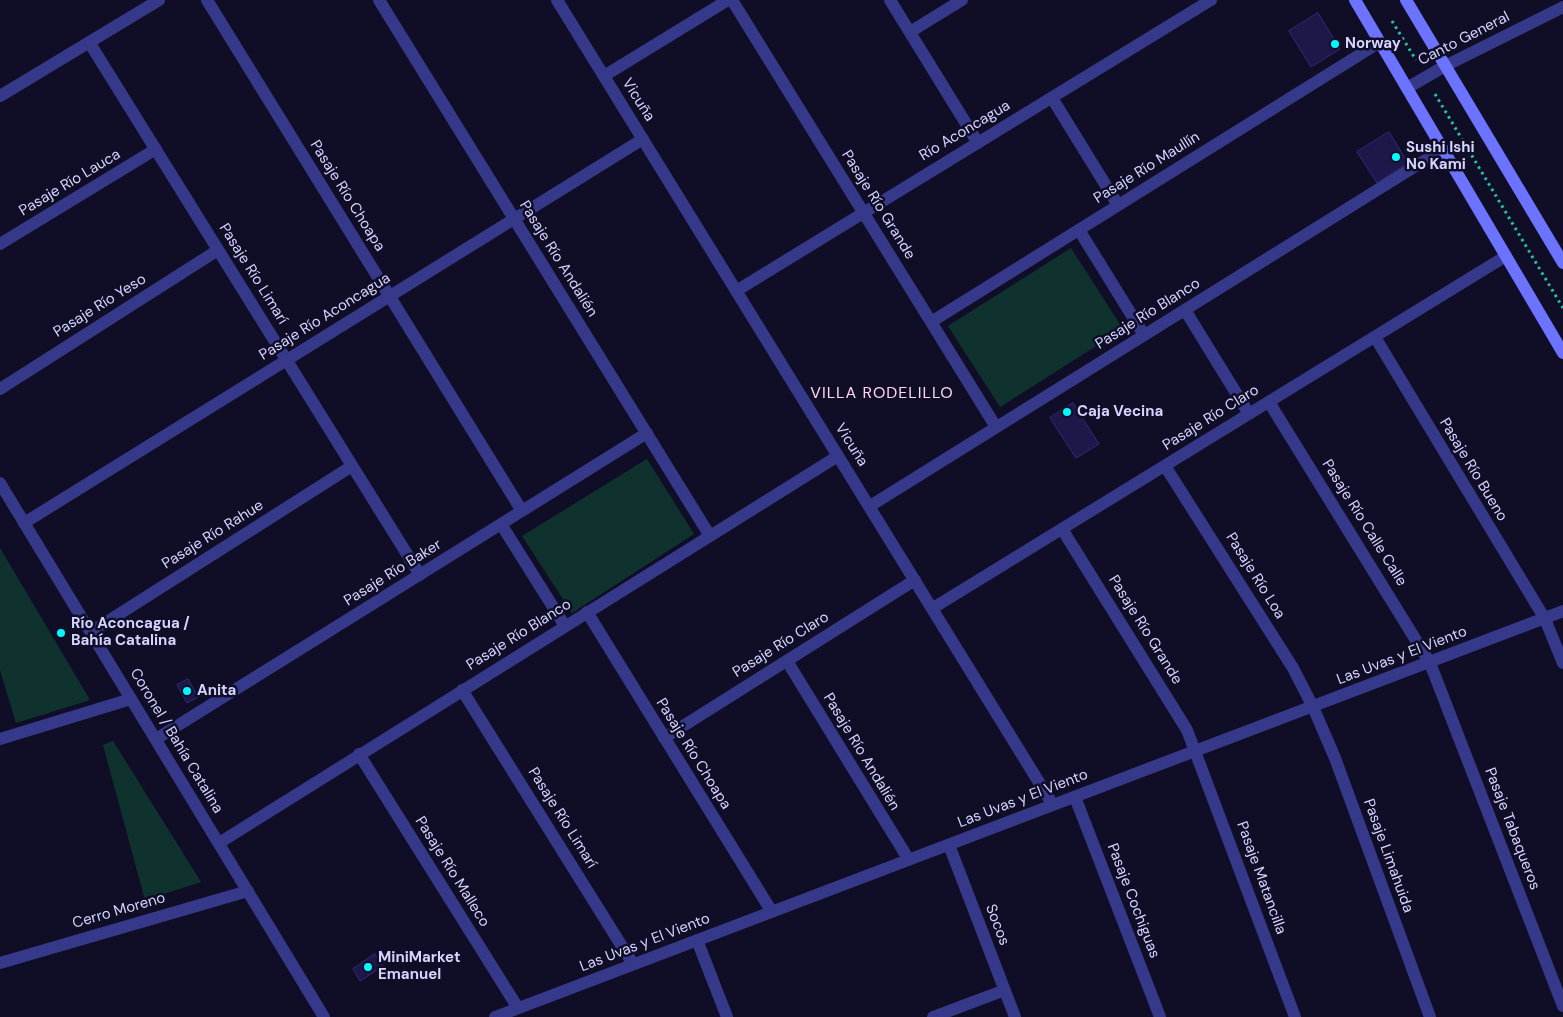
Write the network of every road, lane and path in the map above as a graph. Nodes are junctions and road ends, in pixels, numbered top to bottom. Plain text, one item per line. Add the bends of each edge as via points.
1 (159, 0) edge
2 (207, 0) edge
3 (379, 0) edge
4 (557, 0) edge
5 (730, 0) edge
6 (890, 0) edge
7 (962, 0) edge
8 (1211, 0) edge
9 (1355, 0) edge
10 (1406, 0) edge
11 (1563, 7) edge
12 (1390, 17) dead end
13 (910, 32) junction
14 (90, 42) junction
15 (1380, 42) junction
16 (1445, 66) junction
17 (604, 76) junction
18 (1426, 77) junction
19 (1407, 88) junction
20 (0, 96) edge
21 (1052, 98) junction
22 (643, 139) junction
23 (978, 142) junction
24 (156, 149) junction
25 (1443, 149) junction
26 (1118, 205) junction
27 (863, 213) junction
28 (514, 219) junction
29 (1079, 230) junction
30 (0, 244) edge
31 (218, 250) junction
32 (1506, 256) junction
33 (1563, 263) edge
34 (736, 290) junction
35 (390, 296) junction
36 (1563, 308) edge
37 (1185, 310) junction
38 (931, 322) junction
39 (1144, 335) junction
40 (1375, 337) junction
41 (1563, 353) edge
42 (287, 360) junction
43 (0, 389) edge
44 (1269, 402) junction
45 (1249, 414) junction
46 (996, 427) junction
47 (647, 433) junction
48 (838, 456) junction
49 (352, 466) junction
50 (1165, 466) junction
51 (0, 483) edge
52 (870, 506) junction
53 (522, 511) junction
54 (24, 523) junction
55 (501, 524) junction
56 (1062, 529) junction
57 (710, 536) junction
58 (420, 575) junction
59 (915, 580) junction
60 (932, 608) junction
61 (1563, 611) edge
62 (586, 612) junction
63 (1545, 619) junction
64 (565, 626) junction
65 (91, 632) junction
66 (787, 661) junction
67 (1430, 662) junction
68 (1563, 663) edge
69 (462, 690) junction
70 (132, 699) junction
71 (1313, 707) junction
72 (664, 738) junction
73 (0, 739) edge
74 (156, 739) junction
75 (1195, 752) junction
76 (358, 754) junction
77 (1075, 797) junction
78 (1053, 805) junction
79 (219, 843) junction
80 (949, 845) junction
81 (909, 860) junction
82 (248, 891) junction
83 (772, 912) junction
84 (697, 940) junction
85 (0, 963) edge
86 (634, 964) junction
87 (1005, 990) junction
88 (1563, 1006) edge
89 (518, 1008) junction
90 (324, 1017) edge
91 (495, 1017) edge
92 (726, 1017) edge
93 (933, 1017) edge
94 (1015, 1017) edge
95 (1160, 1017) edge
96 (1295, 1017) edge
97 (1430, 1017) edge

1 - 14 street
2 - 35 street, Pasaje Río Choapa
3 - 28 street, Pasaje Río Andalién
4 - 17 street, Vicuña
5 - 17 street
5 - 27 street, Pasaje Río Grande
6 - 13 street
7 - 13 street
8 - 21 street, Río Aconcagua
9 - 15 main road
10 - 16 main road
11 - 16 street, Canto General
12 - 18 path
13 - 23 street
14 - 20 street
14 - 24 street, Pasaje Río Limarí
15 - 19 main road
15 - 26 street, Pasaje Río Maullín
16 - 18 street, Canto General
16 - 33 main road
17 - 22 street, Vicuña
18 - 19 street, Canto General
18 - 36 path
19 - 25 main road
21 - 23 street, Río Aconcagua
21 - 26 street
22 - 28 street, Pasaje Río Aconcagua
22 - 34 street, Vicuña
23 - 27 street, Río Aconcagua
24 - 30 street, Pasaje Río Lauca
24 - 31 street, Pasaje Río Limarí
25 - 32 main road
25 - 37 street, Pasaje Río Blanco
26 - 29 street, Pasaje Río Maullín
27 - 34 street, Río Aconcagua
27 - 38 street, Pasaje Río Grande
28 - 35 street, Pasaje Río Aconcagua
28 - 47 street, Pasaje Río Andalién
29 - 38 street, Pasaje Río Maullín
29 - 39 street
31 - 42 street, Pasaje Río Limarí
31 - 43 street, Pasaje Río Yeso
32 - 40 street, Pasaje Río Claro
32 - 41 main road
34 - 48 street, Vicuña
35 - 42 street, Pasaje Río Aconcagua
35 - 53 street, Pasaje Río Choapa
37 - 39 street, Pasaje Río Blanco
37 - 45 street
38 - 46 street, Pasaje Río Grande
39 - 46 street, Pasaje Río Blanco
40 - 44 street, Pasaje Río Claro
40 - 63 street, Pasaje Río Bueno
42 - 49 street, Pasaje Río Limarí
42 - 54 street, Pasaje Río Aconcagua
44 - 45 street, Pasaje Río Claro
44 - 67 street, Pasaje Río Calle Calle
45 - 50 street, Pasaje Río Claro
46 - 52 street, Pasaje Río Blanco
47 - 53 street, Pasaje Río Baker
47 - 57 street, Pasaje Río Andalién
48 - 52 street, Vicuña
48 - 57 street, Pasaje Río Blanco
49 - 58 street, Pasaje Río Limarí
49 - 65 street, Pasaje Río Rahue
50 - 56 street, Pasaje Río Claro
50 - 71 street, Pasaje Río Loa via 1294,668
51 - 54 street, Coronel / Bahía Catalina
52 - 59 street, Vicuña
53 - 55 street, Pasaje Río Baker
54 - 65 street, Coronel / Bahía Catalina
55 - 58 street, Pasaje Río Baker
55 - 64 street
56 - 60 street, Pasaje Río Claro
56 - 75 street, Pasaje Río Grande via 1177,711
57 - 62 street, Pasaje Río Blanco
58 - 74 street, Pasaje Río Baker
59 - 60 street, Vicuña
59 - 66 street, Pasaje Río Claro
60 - 78 street, Vicuña
61 - 63 street, Las Uvas y El Viento
62 - 64 street, Pasaje Río Blanco
62 - 72 street, Pasaje Río Choapa
63 - 67 street, Las Uvas y El Viento
63 - 68 street, Pasaje Río Bueno
64 - 69 street, Pasaje Río Blanco
65 - 70 street, Coronel / Bahía Catalina
66 - 72 street, Pasaje Río Claro
66 - 81 street, Pasaje Río Andalién
67 - 71 street, Las Uvas y El Viento
67 - 88 street, Pasaje Tabaqueros
69 - 76 street, Pasaje Río Blanco
69 - 86 street, Pasaje Río Limarí
70 - 73 street
70 - 74 street, Coronel / Bahía Catalina
71 - 75 street, Las Uvas y El Viento
71 - 97 street, Pasaje Limahuida via 1335,758
72 - 83 street, Pasaje Río Choapa
74 - 79 street, Coronel / Bahía Catalina
75 - 77 street, Las Uvas y El Viento
75 - 96 street, Pasaje Matancilla
76 - 79 street, Pasaje Río Blanco
76 - 89 street, Pasaje Río Malleco
77 - 78 street, Las Uvas y El Viento
77 - 95 street, Pasaje Cochiguas
78 - 80 street, Las Uvas y El Viento
79 - 82 street, Coronel / Bahía Catalina
80 - 81 street, Las Uvas y El Viento
80 - 87 street, Socos
81 - 83 street, Las Uvas y El Viento
82 - 85 street, Cerro Moreno
82 - 90 street, Coronel / Bahía Catalina
83 - 84 street, Las Uvas y El Viento
84 - 86 street, Las Uvas y El Viento
84 - 92 street
86 - 89 street, Las Uvas y El Viento
87 - 93 street
87 - 94 street, Socos
89 - 91 street, Las Uvas y El Viento

